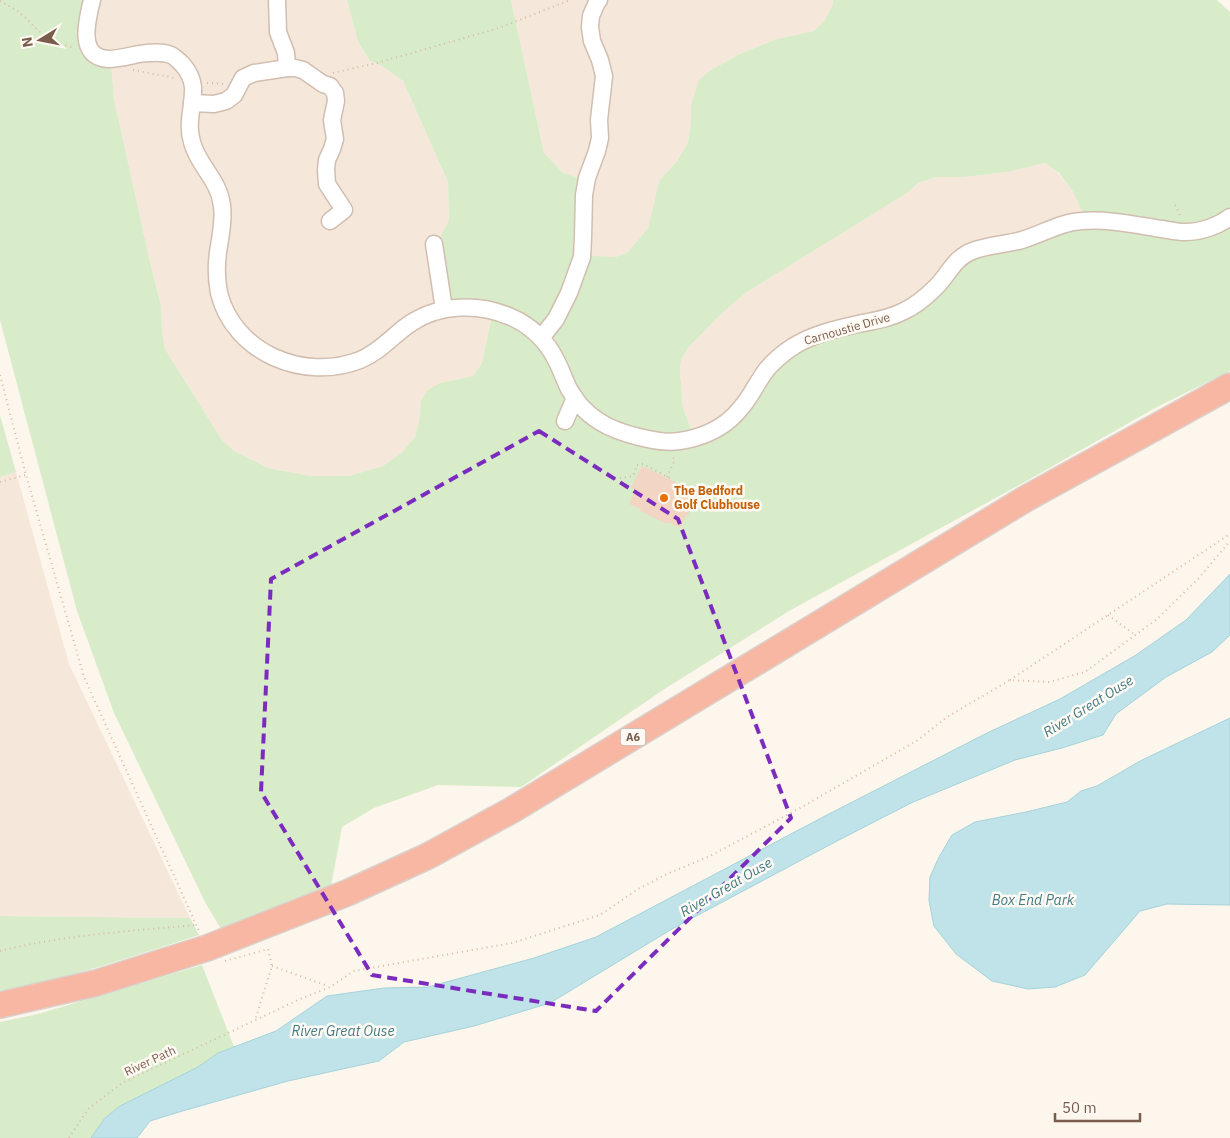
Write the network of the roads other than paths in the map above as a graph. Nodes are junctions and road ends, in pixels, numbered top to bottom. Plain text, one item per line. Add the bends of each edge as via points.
1 (92, 0) edge
2 (277, 0) edge
3 (599, 0) edge
4 (287, 68) junction
5 (192, 103) junction
6 (1230, 217) edge
7 (330, 221) dead end
8 (434, 244) dead end
9 (444, 309) junction
10 (541, 338) junction
11 (1230, 386) edge
12 (575, 398) junction
13 (565, 421) dead end
14 (0, 1005) edge

1 - 5 street, Carnoustie Drive via 86,31 92,53 105,59 159,52 170,55 188,72 192,82
2 - 4 street via 278,32 286,53
3 - 10 street via 591,16 590,27 604,76 600,138 584,195 582,258 556,320
4 - 5 street via 243,78 234,95 226,101
4 - 7 street via 303,70 330,86 336,94 332,120 335,139 326,170 327,184 344,210
5 - 9 street, Carnoustie Drive via 191,140 214,180 223,210 216,270 218,288 232,323 259,350 292,364 332,367 362,359 413,322
6 - 12 street, Carnoustie Drive via 1204,230 1185,232 1100,220 1077,221 1016,242 971,251 950,268 936,287 906,311 813,336 795,345 766,371 741,408 724,425 690,439 671,443 612,430 594,419
8 - 9 street
9 - 10 street, Carnoustie Drive via 485,309 511,317 530,327
10 - 12 street, Carnoustie Drive via 554,354
11 - 14 highway, A6 via 1027,498 520,805 428,856 214,955 182,956 96,983
12 - 13 street

